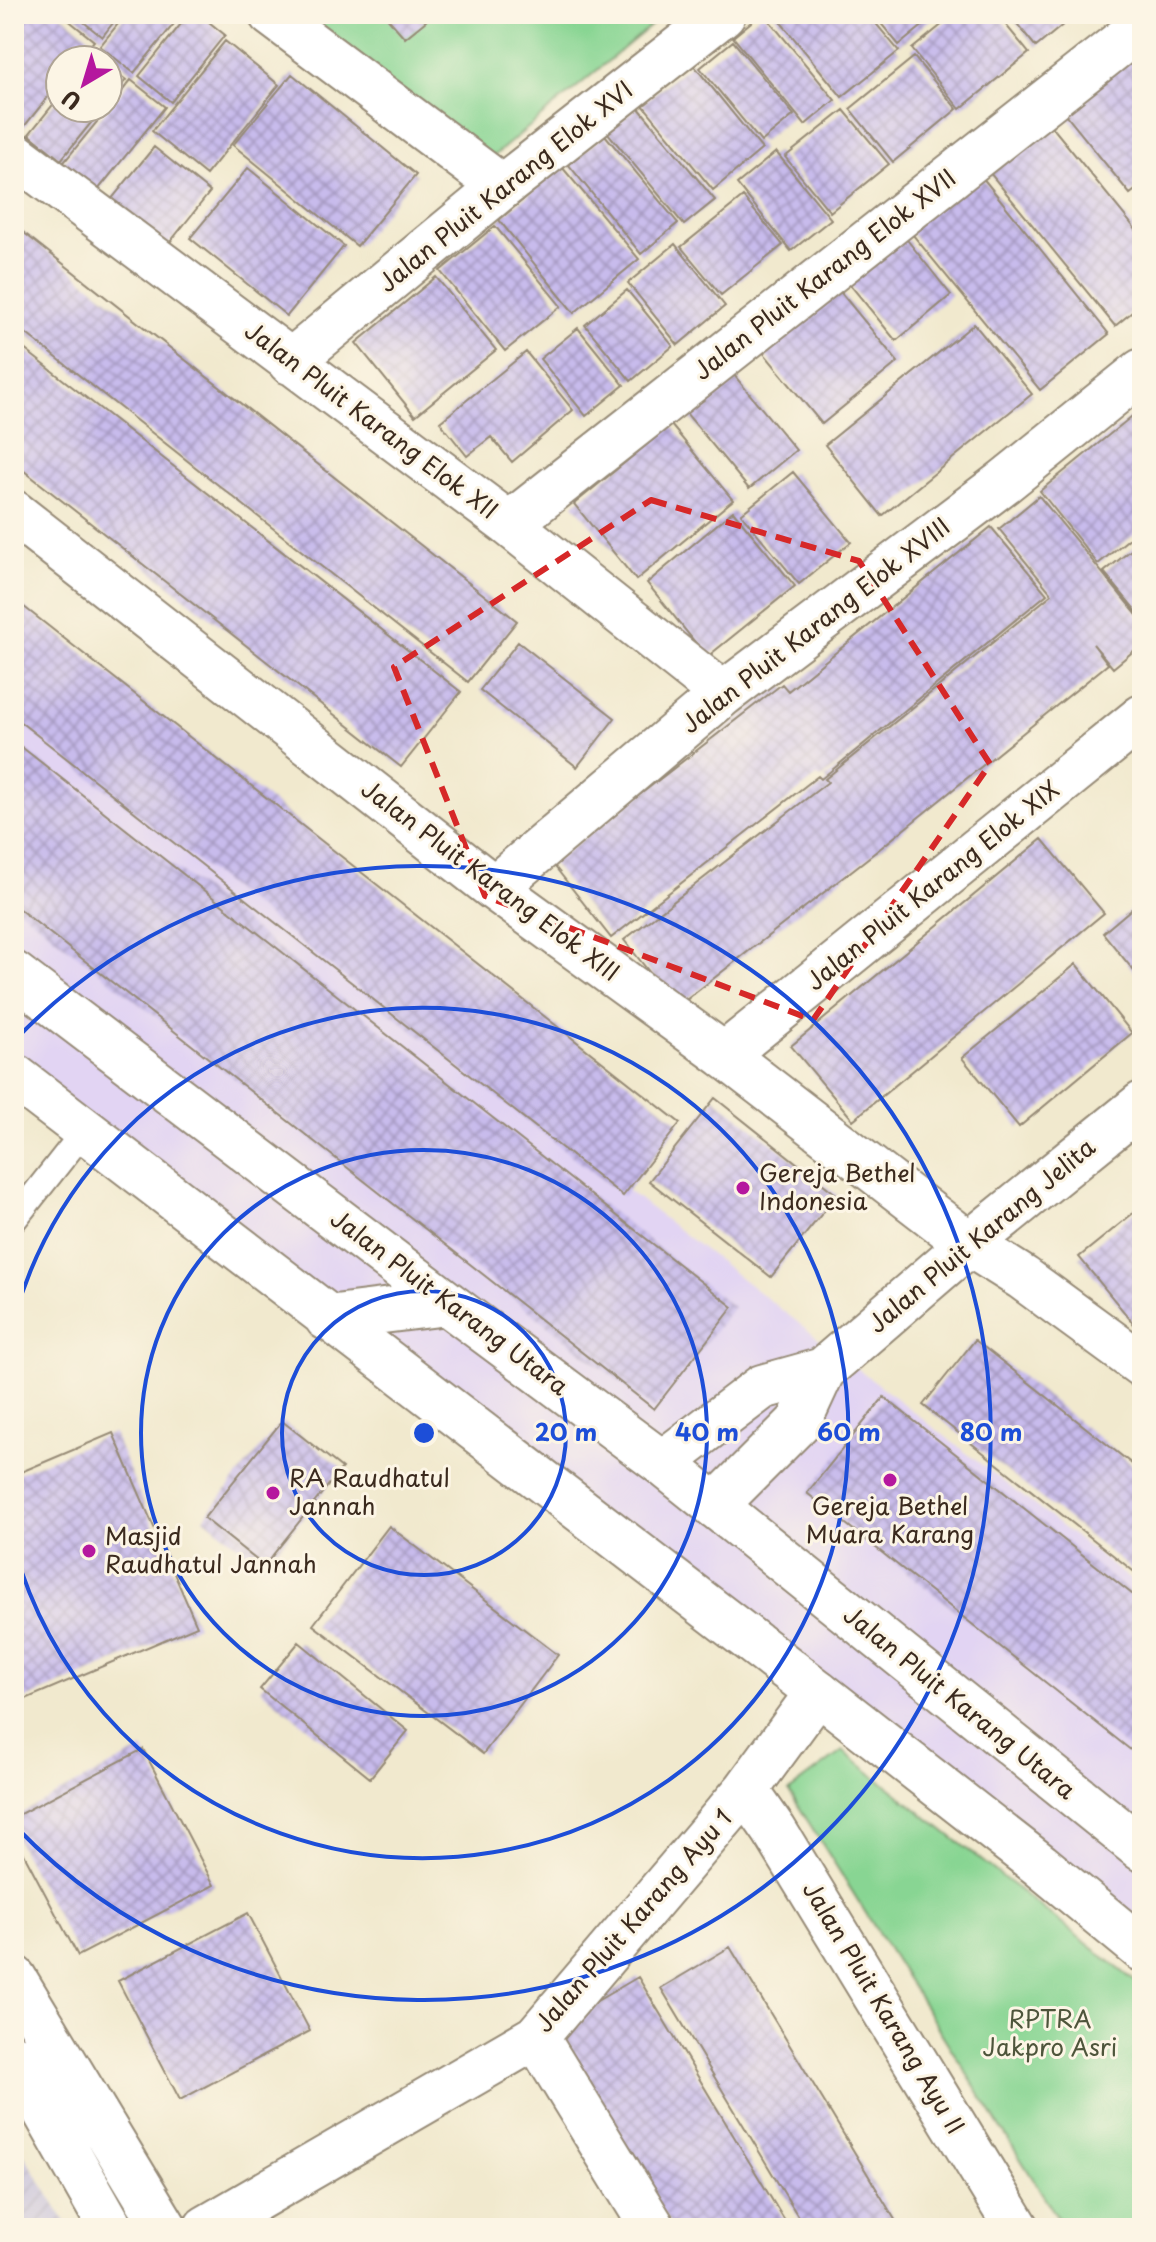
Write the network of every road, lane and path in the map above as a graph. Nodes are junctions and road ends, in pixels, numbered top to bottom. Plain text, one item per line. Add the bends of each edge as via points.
1 (272, 14) edge
2 (723, 14) edge
3 (1142, 26) edge
4 (14, 154) edge
5 (502, 187) junction
6 (290, 362) junction
7 (1142, 371) edge
8 (14, 513) edge
9 (509, 524) junction
10 (723, 694) junction
11 (1142, 717) edge
12 (494, 888) junction
13 (14, 974) edge
14 (724, 1055) junction
15 (14, 1076) edge
16 (1142, 1104) edge
17 (85, 1130) junction
18 (14, 1220) edge
19 (969, 1244) junction
20 (447, 1303) junction
21 (327, 1318) junction
22 (1142, 1365) edge
23 (823, 1370) junction
24 (662, 1463) junction
25 (715, 1506) junction
26 (818, 1692) junction
27 (746, 1790) junction
28 (1142, 1849) edge
29 (1142, 1949) edge
30 (14, 1978) edge
31 (536, 2037) junction
32 (26, 2062) edge
33 (111, 2228) edge
34 (165, 2228) edge
35 (206, 2228) edge
36 (653, 2228) edge
37 (1017, 2228) edge

1 - 5 street
2 - 5 street, Jalan Pluit Karang Elok XVI
3 - 9 street, Jalan Pluit Karang Elok XVII
4 - 6 street, Jalan Pluit Karang Elok XII
5 - 6 street, Jalan Pluit Karang Elok XVI
6 - 9 street, Jalan Pluit Karang Elok XII
7 - 10 street, Jalan Pluit Karang Elok XVIII
8 - 12 street, Jalan Pluit Karang Elok XIII
9 - 10 street, Jalan Pluit Karang Elok XII
10 - 12 street, Jalan Pluit Karang Elok XVIII
11 - 14 street, Jalan Pluit Karang Elok XIX
12 - 14 street, Jalan Pluit Karang Elok XIII
13 - 20 street, Jalan Pluit Karang Utara
14 - 19 street, Jalan Pluit Karang Elok XIII
15 - 17 street
16 - 19 street, Jalan Pluit Karang Jelita
17 - 18 lane
17 - 21 street
19 - 22 street, Jalan Pluit Karang Elok XIII
19 - 23 street, Jalan Pluit Karang Jelita
20 - 21 street
20 - 24 street, Jalan Pluit Karang Utara
21 - 26 street
23 - 24 street, Jalan Pluit Karang Jelita via 762,1387
23 - 25 street, Jalan Pluit Karang Jelita via 799,1422
24 - 25 street, Jalan Pluit Karang Utara
25 - 28 street, Jalan Pluit Karang Utara
26 - 27 street, Jalan Pluit Karang Ayu 1
26 - 29 street
27 - 31 street, Jalan Pluit Karang Ayu 1
27 - 37 street, Jalan Pluit Karang Ayu II
30 - 32 street
31 - 35 street, Jalan Pluit Karang Ayu 1
31 - 36 street
32 - 33 street
32 - 34 street

